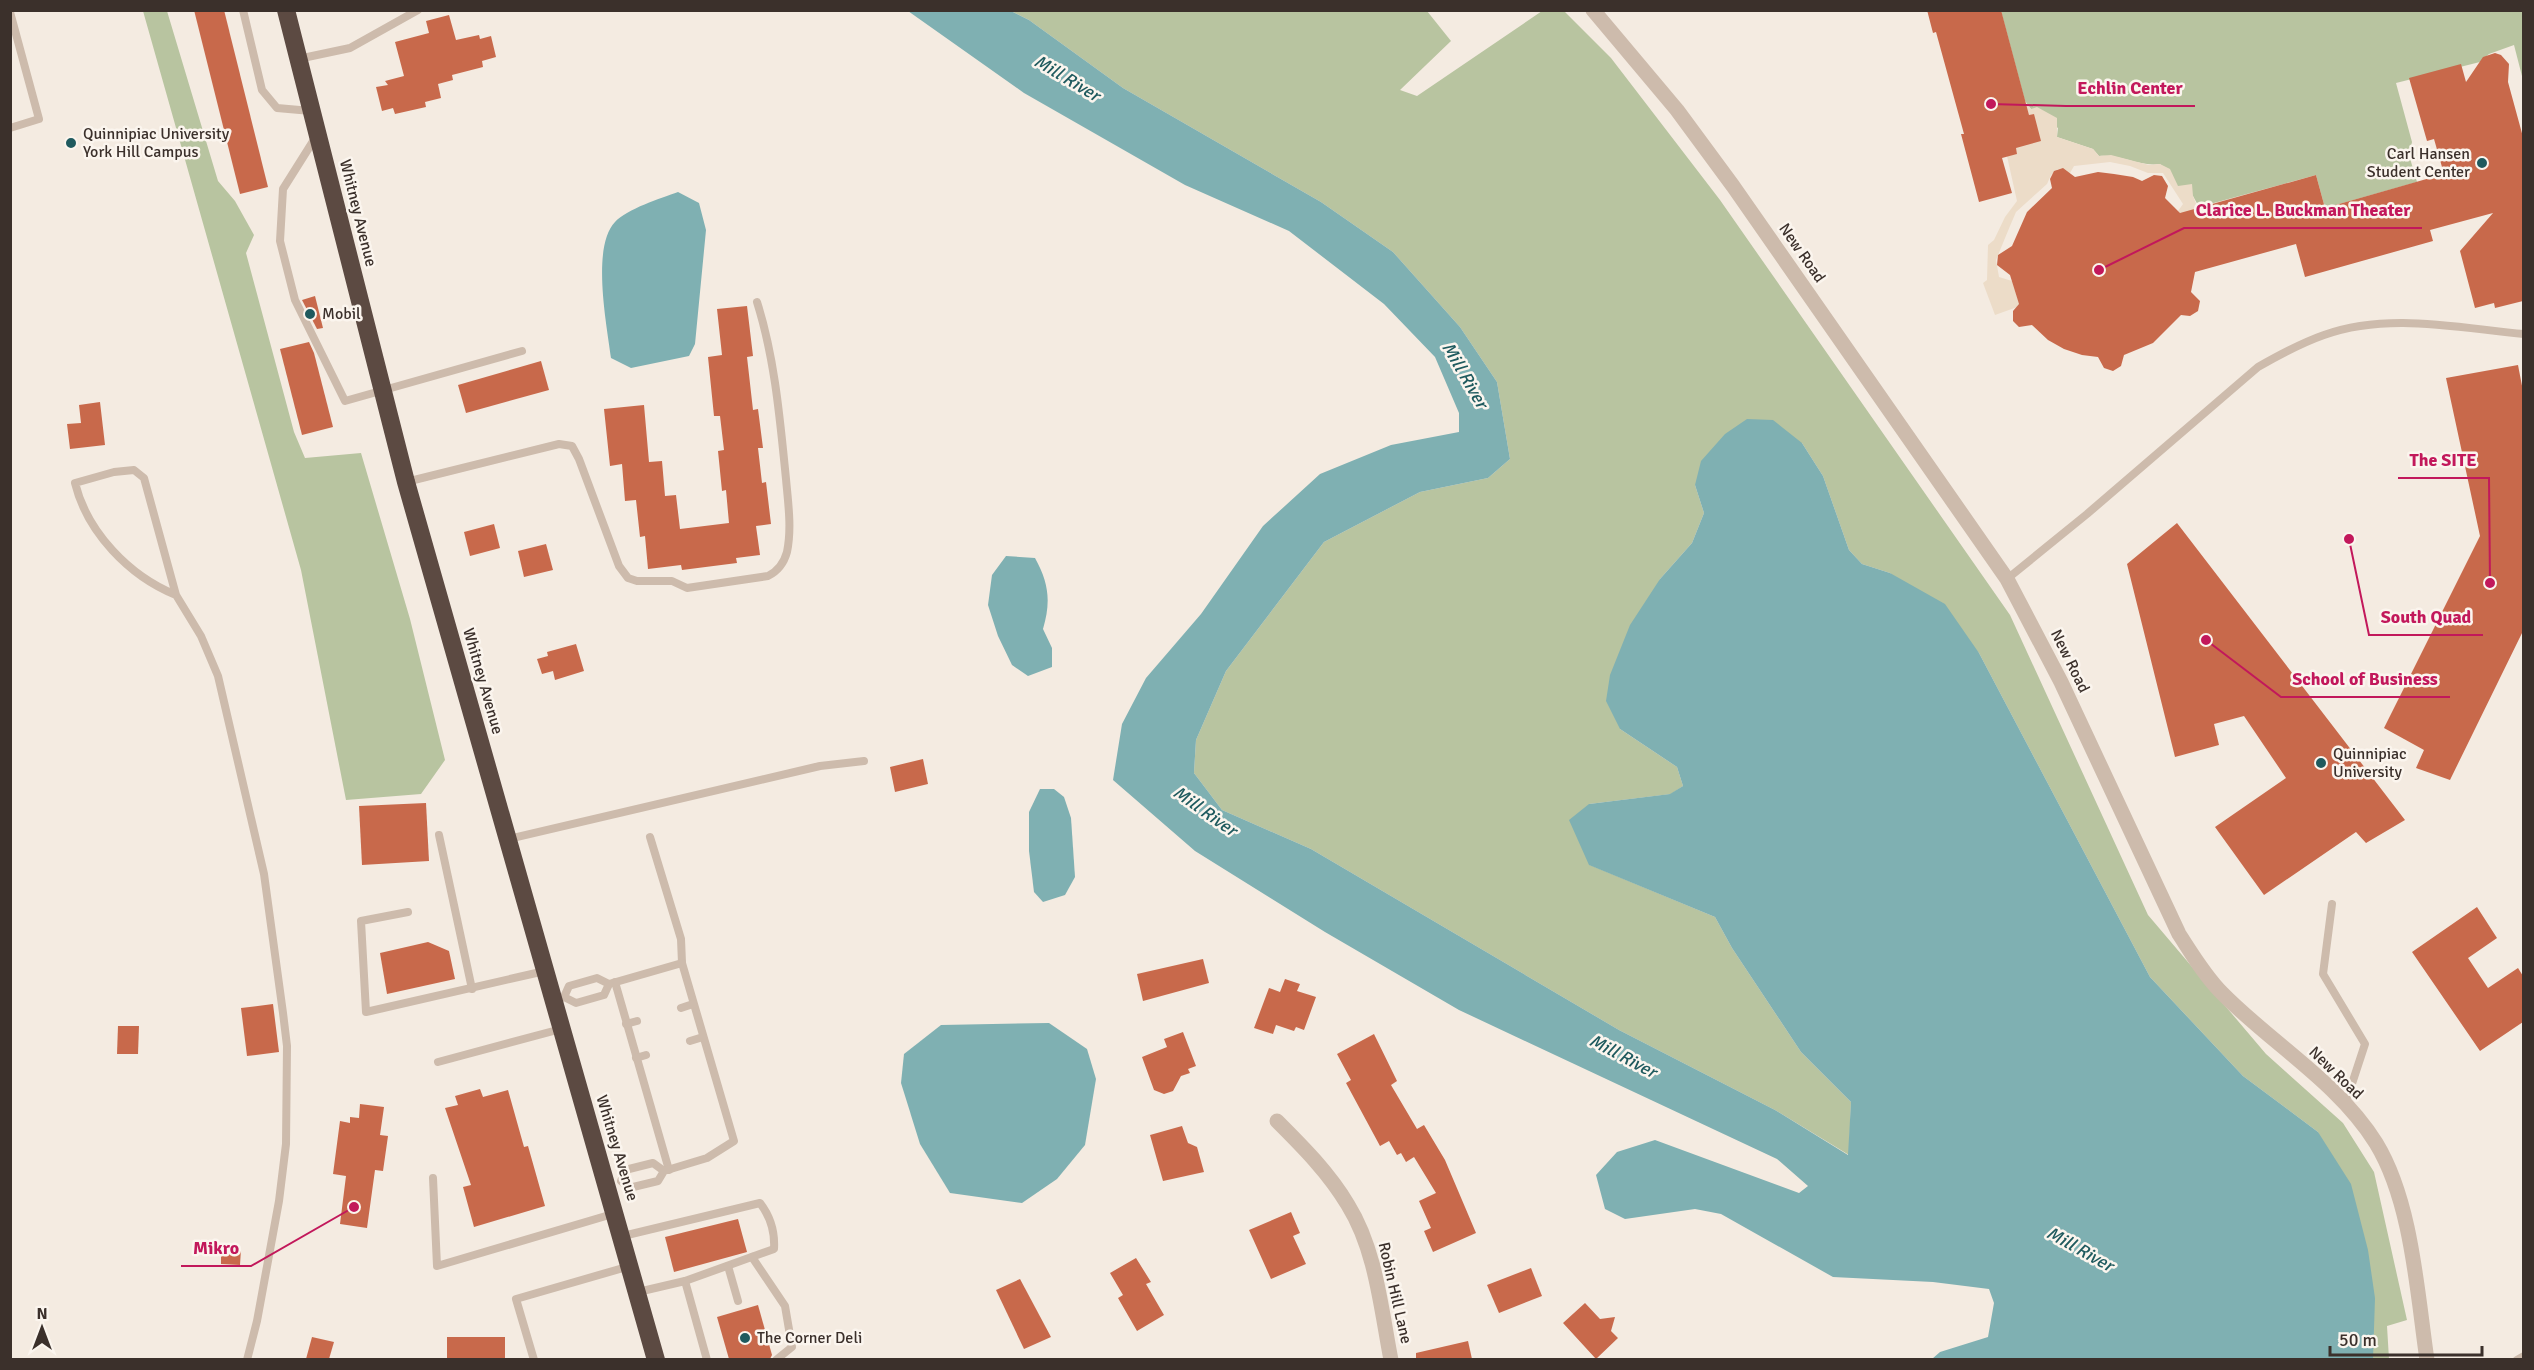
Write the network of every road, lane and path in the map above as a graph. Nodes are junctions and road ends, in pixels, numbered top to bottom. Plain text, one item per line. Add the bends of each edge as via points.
1 (243, 10) edge
2 (286, 10) edge
3 (418, 10) edge
4 (1593, 10) edge
5 (10, 12) edge
6 (297, 59) junction
7 (312, 111) junction
8 (10, 128) edge
9 (318, 134) junction
10 (757, 302) dead end
11 (2523, 334) edge
12 (522, 351) dead end
13 (383, 391) junction
14 (406, 482) junction
15 (2007, 579) junction
16 (176, 595) junction
17 (864, 762) dead end
18 (439, 835) dead end
19 (650, 837) dead end
20 (508, 839) junction
21 (2332, 904) dead end
22 (408, 912) dead end
23 (682, 963) junction
24 (545, 971) junction
25 (612, 983) junction
26 (472, 989) junction
27 (559, 999) junction
28 (693, 1004) junction
29 (681, 1008) dead end
30 (637, 1021) dead end
31 (627, 1024) junction
32 (561, 1029) junction
33 (703, 1037) junction
34 (690, 1041) dead end
35 (646, 1055) dead end
36 (636, 1058) junction
37 (438, 1062) dead end
38 (2345, 1106) junction
39 (1277, 1120) dead end
40 (667, 1170) junction
41 (434, 1178) dead end
42 (614, 1183) junction
43 (616, 1213) junction
44 (623, 1236) junction
45 (752, 1257) junction
46 (631, 1266) junction
47 (728, 1266) junction
48 (685, 1281) junction
49 (638, 1292) junction
50 (738, 1301) dead end
51 (2523, 1356) edge
52 (247, 1359) edge
53 (534, 1359) edge
54 (656, 1359) edge
55 (707, 1359) edge
56 (776, 1359) edge
57 (1391, 1359) edge
58 (2427, 1359) edge
59 (2517, 1359) edge

1 - 7 lane via 262,90 277,108
2 - 6 highway, Whitney Avenue
3 - 6 lane via 350,48
4 - 15 street, New Road via 1677,110 1733,186
5 - 8 lane via 39,119
6 - 7 highway, Whitney Avenue
7 - 9 highway, Whitney Avenue
9 - 13 highway, Whitney Avenue
9 - 13 lane via 283,189 280,241 295,300 345,401
10 - 14 lane via 767,334 789,520 787,551 777,571 768,576 687,588 672,581 628,578 619,566 572,446 559,444
11 - 15 lane via 2425,324 2373,324 2324,335 2278,356 2250,373
12 - 13 lane
13 - 14 highway, Whitney Avenue
14 - 20 highway, Whitney Avenue
15 - 38 street, New Road via 2061,682 2184,942 2221,992
16 - 16 lane via 144,478 134,470 75,483 81,506 101,536 132,570
16 - 52 lane via 201,636 221,686 264,874 287,1046 286,1144 279,1201
17 - 20 lane via 820,766
18 - 26 lane
19 - 23 lane via 681,939
20 - 24 highway, Whitney Avenue
21 - 38 lane via 2323,974 2366,1044
22 - 26 lane via 362,921 366,1012
23 - 25 lane
23 - 28 lane
24 - 26 lane
24 - 27 highway, Whitney Avenue
25 - 27 lane via 597,978 569,986
25 - 27 lane via 604,995 576,1004
25 - 31 lane
27 - 32 highway, Whitney Avenue
28 - 29 lane
28 - 33 lane
30 - 31 lane
31 - 36 lane
32 - 37 lane
32 - 42 highway, Whitney Avenue
33 - 34 lane
33 - 40 lane via 734,1141 707,1158
35 - 36 lane
36 - 40 lane
38 - 58 street, New Road via 2376,1143 2400,1203
39 - 57 street, Robin Hill Lane via 1320,1166 1349,1206 1369,1250
40 - 42 lane via 658,1181 629,1188
40 - 42 lane via 653,1163 625,1170
41 - 43 lane via 436,1266
42 - 43 highway, Whitney Avenue
43 - 44 highway, Whitney Avenue
44 - 45 lane via 760,1203 767,1212 774,1249
44 - 46 highway, Whitney Avenue
45 - 47 lane
45 - 56 lane via 785,1306 792,1347
46 - 49 highway, Whitney Avenue
46 - 53 lane via 516,1299
47 - 48 lane
47 - 50 lane
48 - 49 lane
48 - 55 lane
49 - 54 highway, Whitney Avenue
51 - 59 lane

